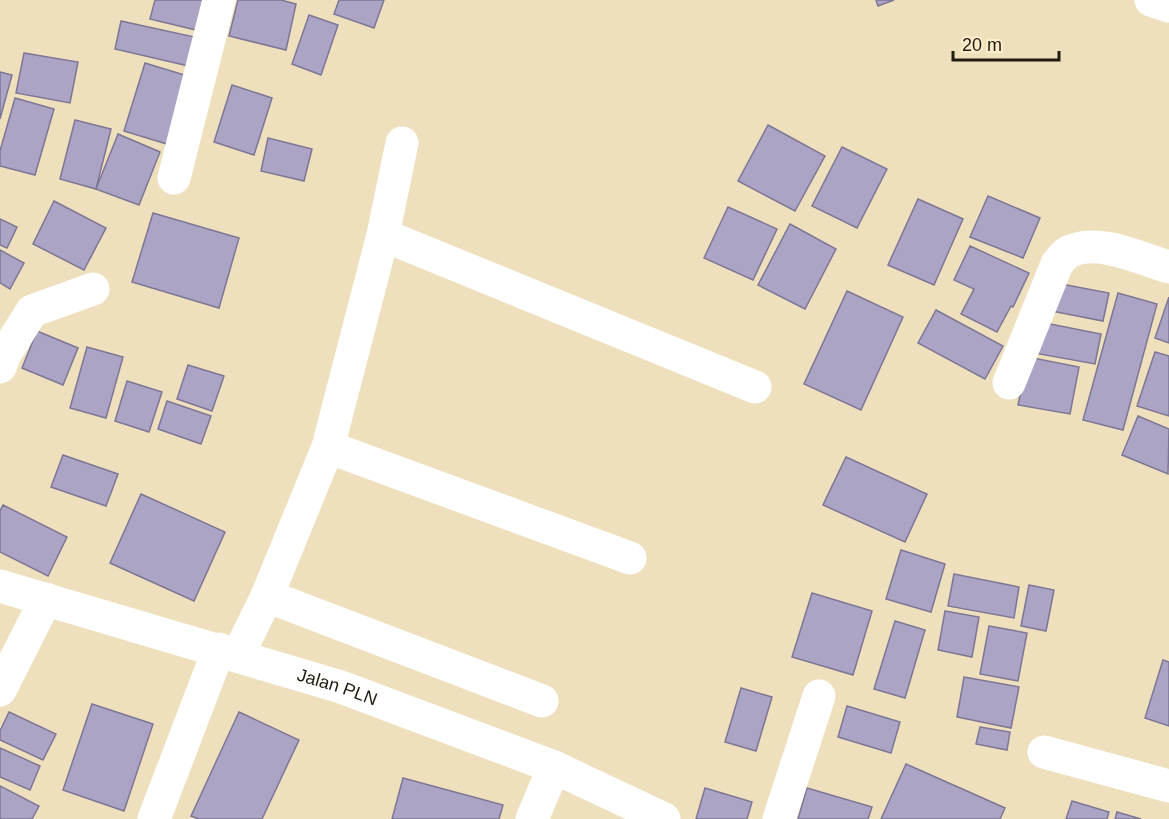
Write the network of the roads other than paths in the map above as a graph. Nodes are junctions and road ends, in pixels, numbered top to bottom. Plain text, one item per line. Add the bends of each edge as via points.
1 (219, 0) edge
2 (1151, 0) edge
3 (1169, 6) edge
4 (402, 143) dead end
5 (174, 178) dead end
6 (383, 235) junction
7 (1169, 267) edge
8 (93, 290) dead end
9 (0, 367) edge
10 (1010, 383) dead end
11 (755, 387) dead end
12 (328, 447) junction
13 (630, 558) dead end
14 (0, 586) edge
15 (267, 596) junction
16 (46, 599) junction
17 (228, 652) junction
18 (0, 690) edge
19 (819, 696) dead end
20 (542, 701) dead end
21 (1044, 752) dead end
22 (554, 767) junction
23 (1169, 786) edge
24 (154, 819) edge
25 (532, 819) edge
26 (664, 819) edge
27 (779, 819) edge

1 - 5 street
2 - 3 street
4 - 6 street
6 - 11 street
6 - 12 street
7 - 10 street via 1106,249 1084,247 1069,251 1057,264
8 - 9 street via 32,311
12 - 13 street
12 - 15 street
14 - 16 street, Jalan PLN
15 - 17 street
15 - 20 street
16 - 17 street, Jalan PLN
16 - 18 street
17 - 22 street, Jalan PLN via 341,687
17 - 24 street
19 - 27 street
21 - 23 street
22 - 25 street
22 - 26 street, Jalan PLN

